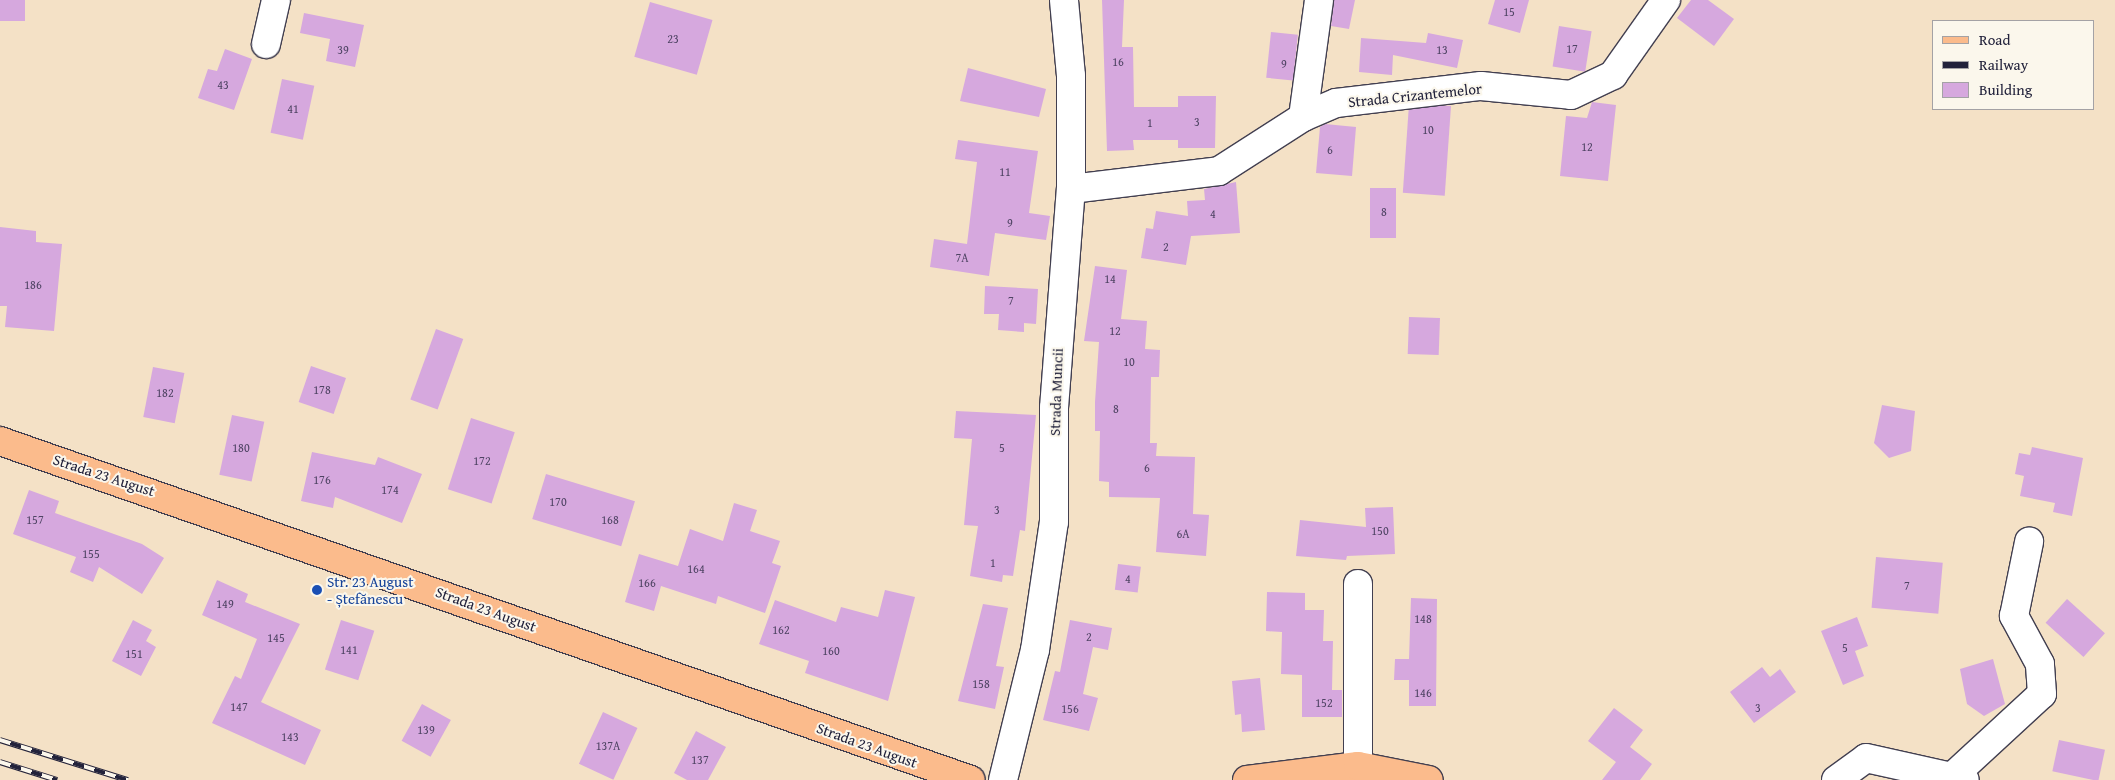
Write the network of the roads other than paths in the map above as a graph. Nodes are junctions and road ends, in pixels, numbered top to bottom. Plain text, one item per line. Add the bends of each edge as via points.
1 (276, 0) edge
2 (1064, 0) edge
3 (1319, 0) edge
4 (1666, 0) edge
5 (266, 44) dead end
6 (1303, 117) junction
7 (1071, 189) junction
8 (0, 441) edge
9 (2029, 542) dead end
10 (1358, 584) dead end
11 (1358, 766) junction
12 (1959, 778) edge
13 (971, 780) edge
14 (1003, 780) edge
15 (1247, 780) edge
16 (1428, 780) edge
17 (1836, 780) edge

1 - 5 street
2 - 7 street, Strada Muncii via 1071,76
3 - 6 street
4 - 6 street, Strada Crizantemelor via 1613,75 1571,95 1472,87 1336,103
6 - 7 street, Strada Crizantemelor via 1219,171
7 - 14 street, Strada Muncii via 1054,408 1054,522 1049,578
8 - 13 main road, Strada 23 August
9 - 12 street via 2014,616 2040,664 2042,694
10 - 11 street
11 - 15 main road
11 - 16 main road
12 - 17 street via 1866,758

